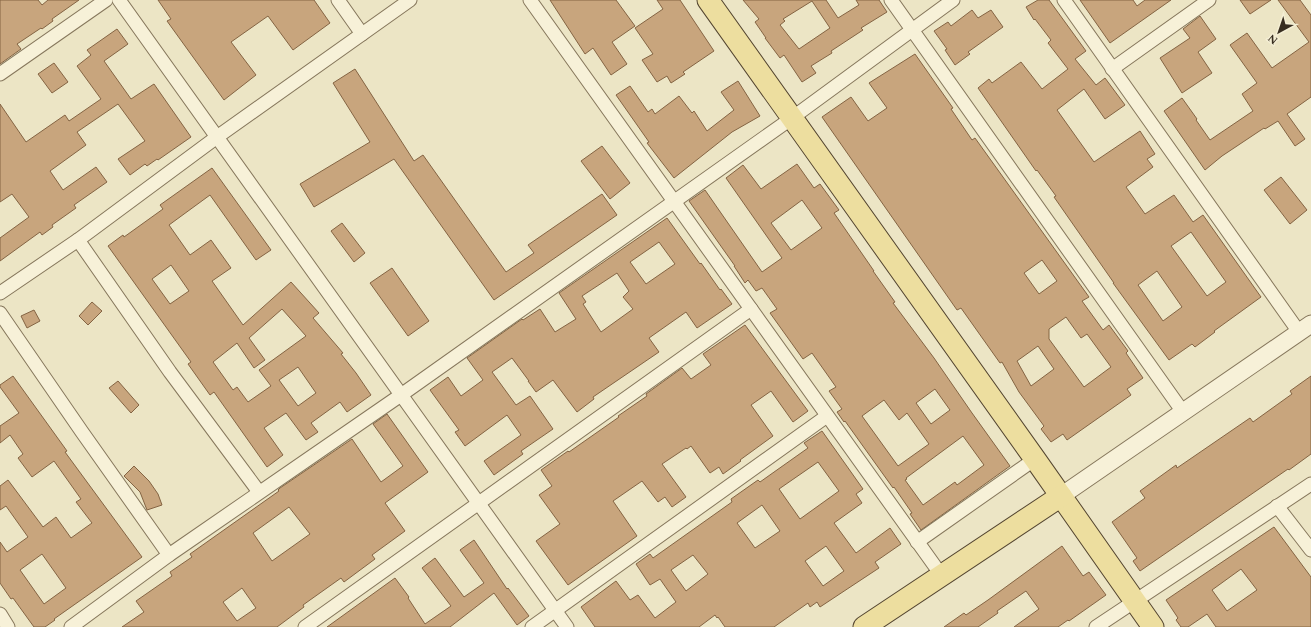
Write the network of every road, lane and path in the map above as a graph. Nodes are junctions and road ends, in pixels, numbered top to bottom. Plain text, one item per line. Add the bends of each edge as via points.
1 (106, 0) edge
2 (118, 0) edge
3 (338, 0) edge
4 (410, 0) edge
5 (530, 0) edge
6 (708, 0) edge
7 (891, 0) edge
8 (953, 0) edge
9 (1064, 0) edge
10 (1209, 0) edge
11 (912, 29) junction
12 (362, 34) junction
13 (1112, 69) junction
14 (0, 74) edge
15 (792, 118) junction
16 (216, 137) junction
17 (674, 201) junction
18 (78, 240) junction
19 (0, 293) edge
20 (751, 309) junction
21 (0, 313) edge
22 (1305, 328) edge
23 (401, 395) junction
24 (1184, 412) junction
25 (827, 416) junction
26 (1035, 458) junction
27 (1311, 484) edge
28 (259, 492) junction
29 (1061, 496) junction
30 (478, 503) junction
31 (1278, 506) junction
32 (917, 542) junction
33 (1311, 550) edge
34 (169, 555) junction
35 (942, 576) junction
36 (1135, 601) junction
37 (555, 610) junction
38 (0, 614) edge
39 (8, 627) edge
40 (71, 627) edge
41 (305, 627) edge
42 (532, 627) edge
43 (567, 627) edge
44 (864, 627) edge
45 (1096, 627) edge
46 (1153, 627) edge

1 - 14 street
2 - 16 street
3 - 12 street
4 - 12 street
5 - 17 street
6 - 15 main road
7 - 11 street
8 - 11 street
9 - 13 street
10 - 13 street
11 - 15 street
11 - 24 street
12 - 16 street
13 - 22 street
15 - 17 street
15 - 26 main road
16 - 18 street
16 - 23 street
17 - 20 street
17 - 23 street
18 - 19 street
18 - 28 street via 170,372
20 - 25 street
20 - 30 street
21 - 34 street
22 - 24 street
23 - 28 street
23 - 30 street
24 - 29 street
25 - 32 street
25 - 37 street
26 - 29 main road
26 - 32 street
27 - 31 street
28 - 34 street
29 - 35 main road
29 - 36 main road
30 - 37 street
30 - 41 street
31 - 33 street
31 - 36 street
32 - 35 street
34 - 40 street
35 - 44 main road
36 - 45 street
36 - 46 main road
37 - 42 street
37 - 43 street
38 - 39 street

